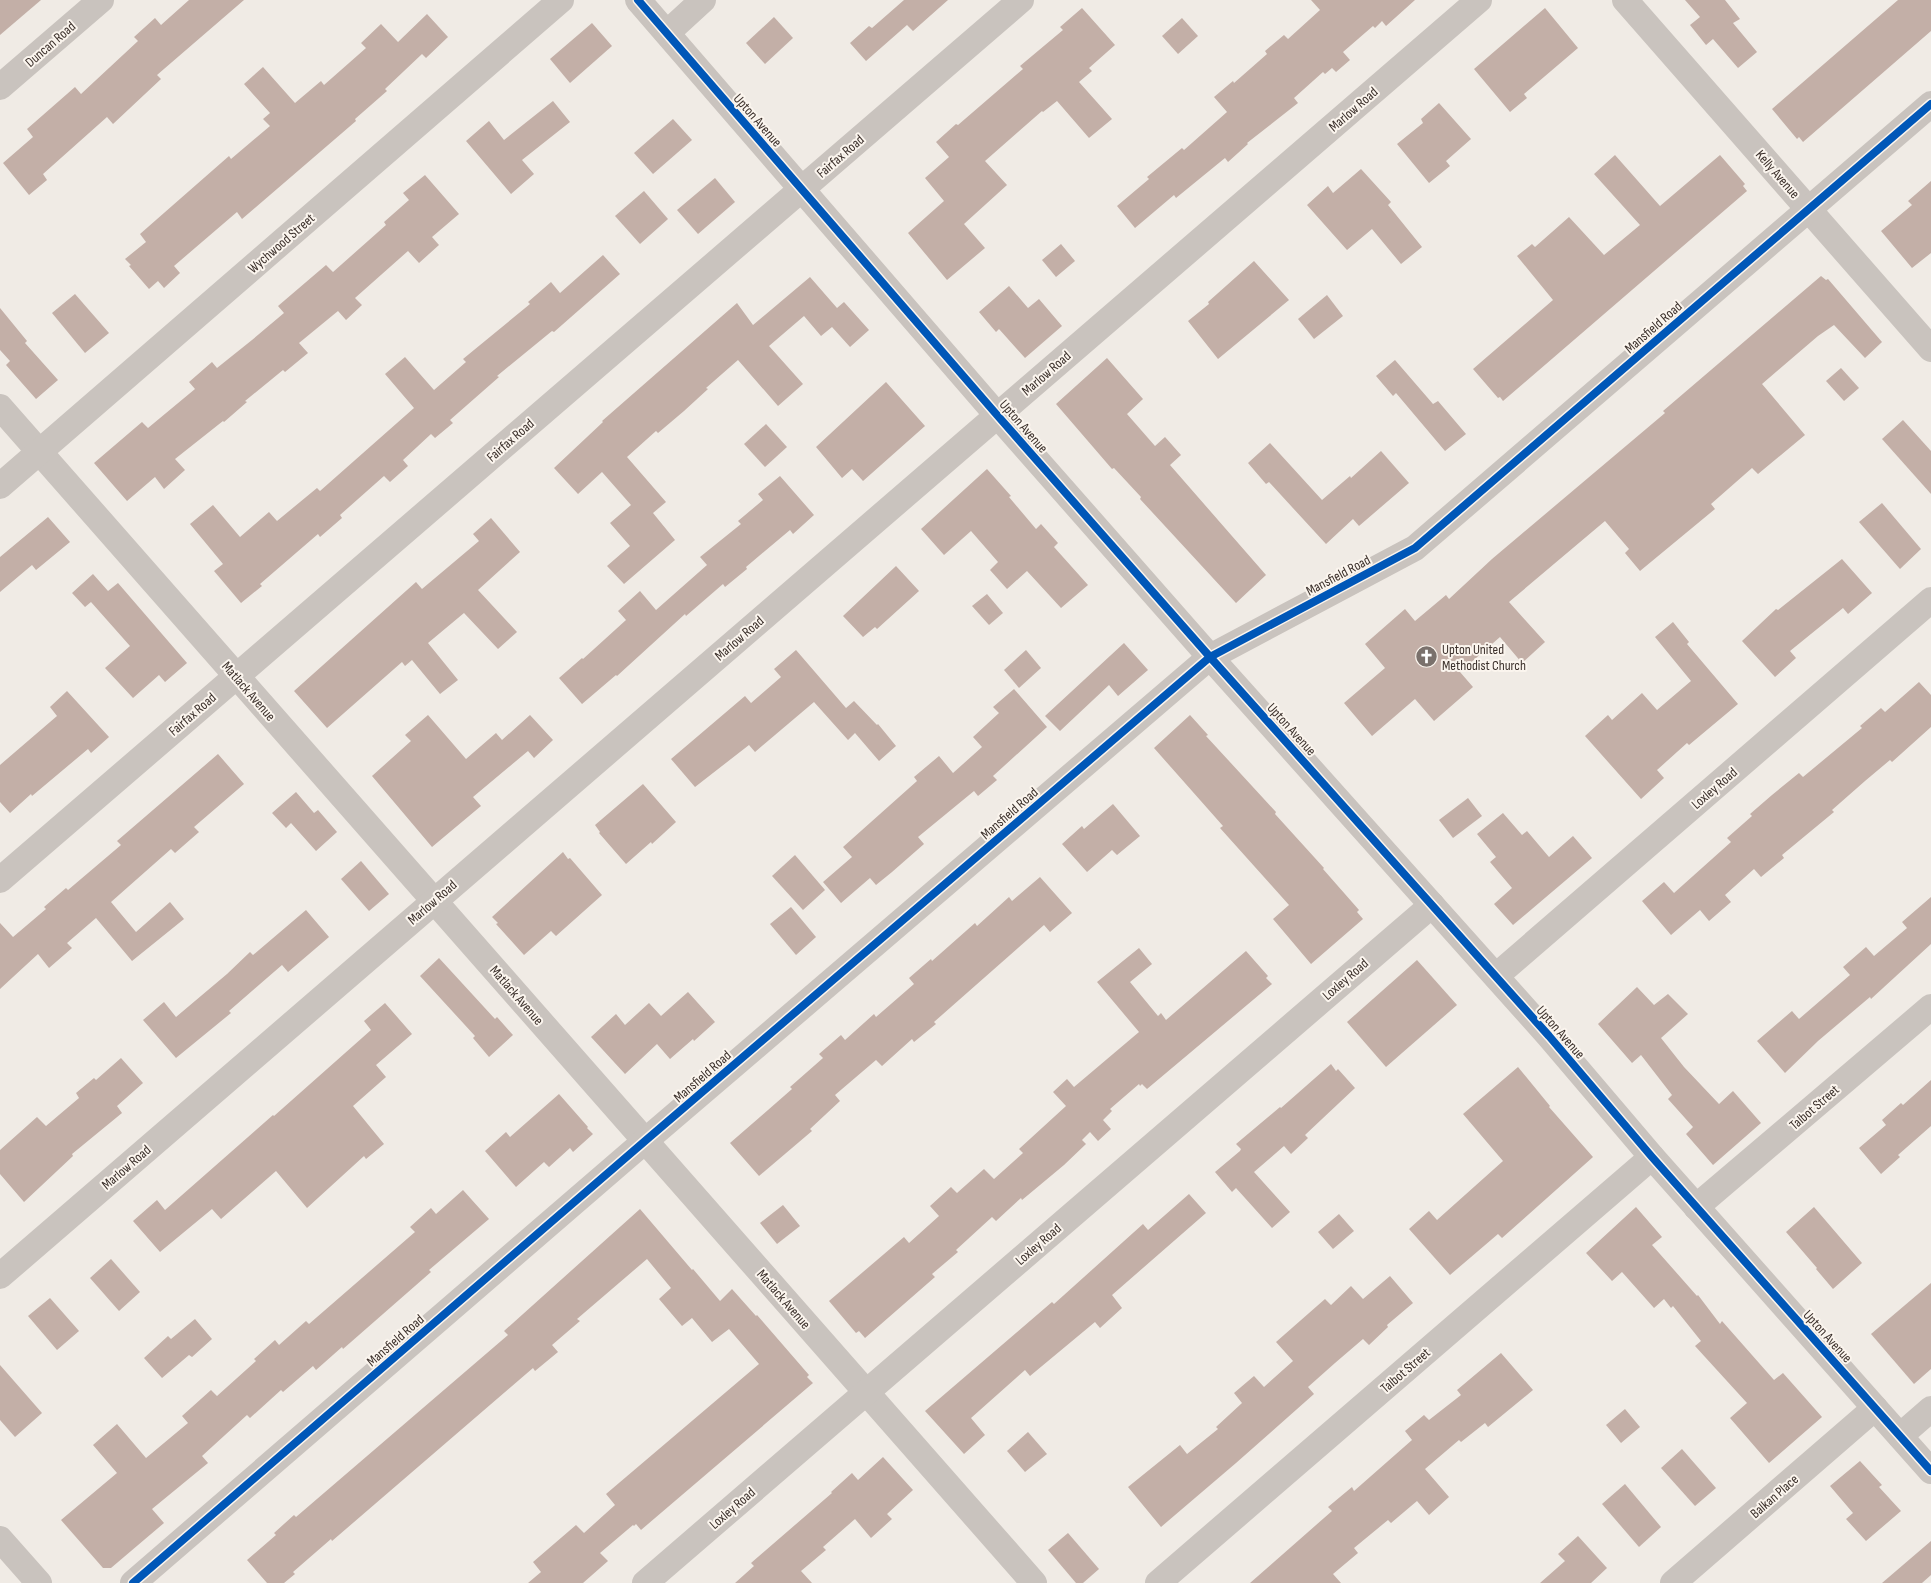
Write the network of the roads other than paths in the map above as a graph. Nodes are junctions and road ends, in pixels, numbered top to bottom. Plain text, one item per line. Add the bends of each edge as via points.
1 (101, 0) edge
2 (561, 0) edge
3 (638, 0) edge
4 (703, 0) edge
5 (1020, 0) edge
6 (1479, 0) edge
7 (1624, 0) edge
8 (667, 33) junction
9 (0, 87) edge
10 (1931, 104) edge
11 (801, 190) junction
12 (1808, 209) junction
13 (1931, 348) edge
14 (0, 407) edge
15 (997, 415) junction
16 (40, 452) junction
17 (0, 486) edge
18 (1931, 600) edge
19 (1210, 657) junction
20 (236, 677) junction
21 (0, 880) edge
22 (434, 901) junction
23 (1432, 905) junction
24 (1496, 976) junction
25 (1931, 1007) edge
26 (645, 1141) junction
27 (1652, 1158) junction
28 (1696, 1208) junction
29 (0, 1276) edge
30 (866, 1392) junction
31 (1875, 1408) junction
32 (1931, 1410) edge
33 (1900, 1436) junction
34 (1931, 1471) edge
35 (0, 1539) edge
36 (39, 1583) edge
37 (133, 1583) edge
38 (646, 1583) edge
39 (1034, 1583) edge
40 (1158, 1583) edge
41 (1673, 1583) edge

1 - 9 street, Duncan Road
2 - 16 street, Wychwood Street
3 - 8 street, Upton Avenue
4 - 8 street
5 - 11 street, Fairfax Road
6 - 15 street, Marlow Road
7 - 12 street, Kelly Avenue
8 - 11 street, Upton Avenue
10 - 12 street, Mansfield Road
11 - 15 street, Upton Avenue
11 - 20 street, Fairfax Road
12 - 13 street, Kelly Avenue
12 - 19 street, Mansfield Road via 1415,548
14 - 16 street, Matlack Avenue
15 - 19 street, Upton Avenue
15 - 22 street, Marlow Road
16 - 17 street, Wychwood Street
16 - 20 street, Matlack Avenue
18 - 24 street, Loxley Road
19 - 23 street, Upton Avenue
19 - 26 street, Mansfield Road
20 - 21 street, Fairfax Road
20 - 22 street, Matlack Avenue
22 - 26 street, Matlack Avenue
22 - 29 street, Marlow Road
23 - 24 street, Upton Avenue
23 - 30 street, Loxley Road
24 - 27 street, Upton Avenue
25 - 28 street, Talbot Street
26 - 30 street, Matlack Avenue
26 - 37 street, Mansfield Road
27 - 28 street, Upton Avenue
27 - 40 street, Talbot Street
28 - 31 street, Upton Avenue
30 - 38 street, Loxley Road
30 - 39 street, Matlack Avenue
31 - 33 street, Upton Avenue
31 - 41 street, Balkan Place
32 - 33 street
33 - 34 street, Upton Avenue
35 - 36 street

